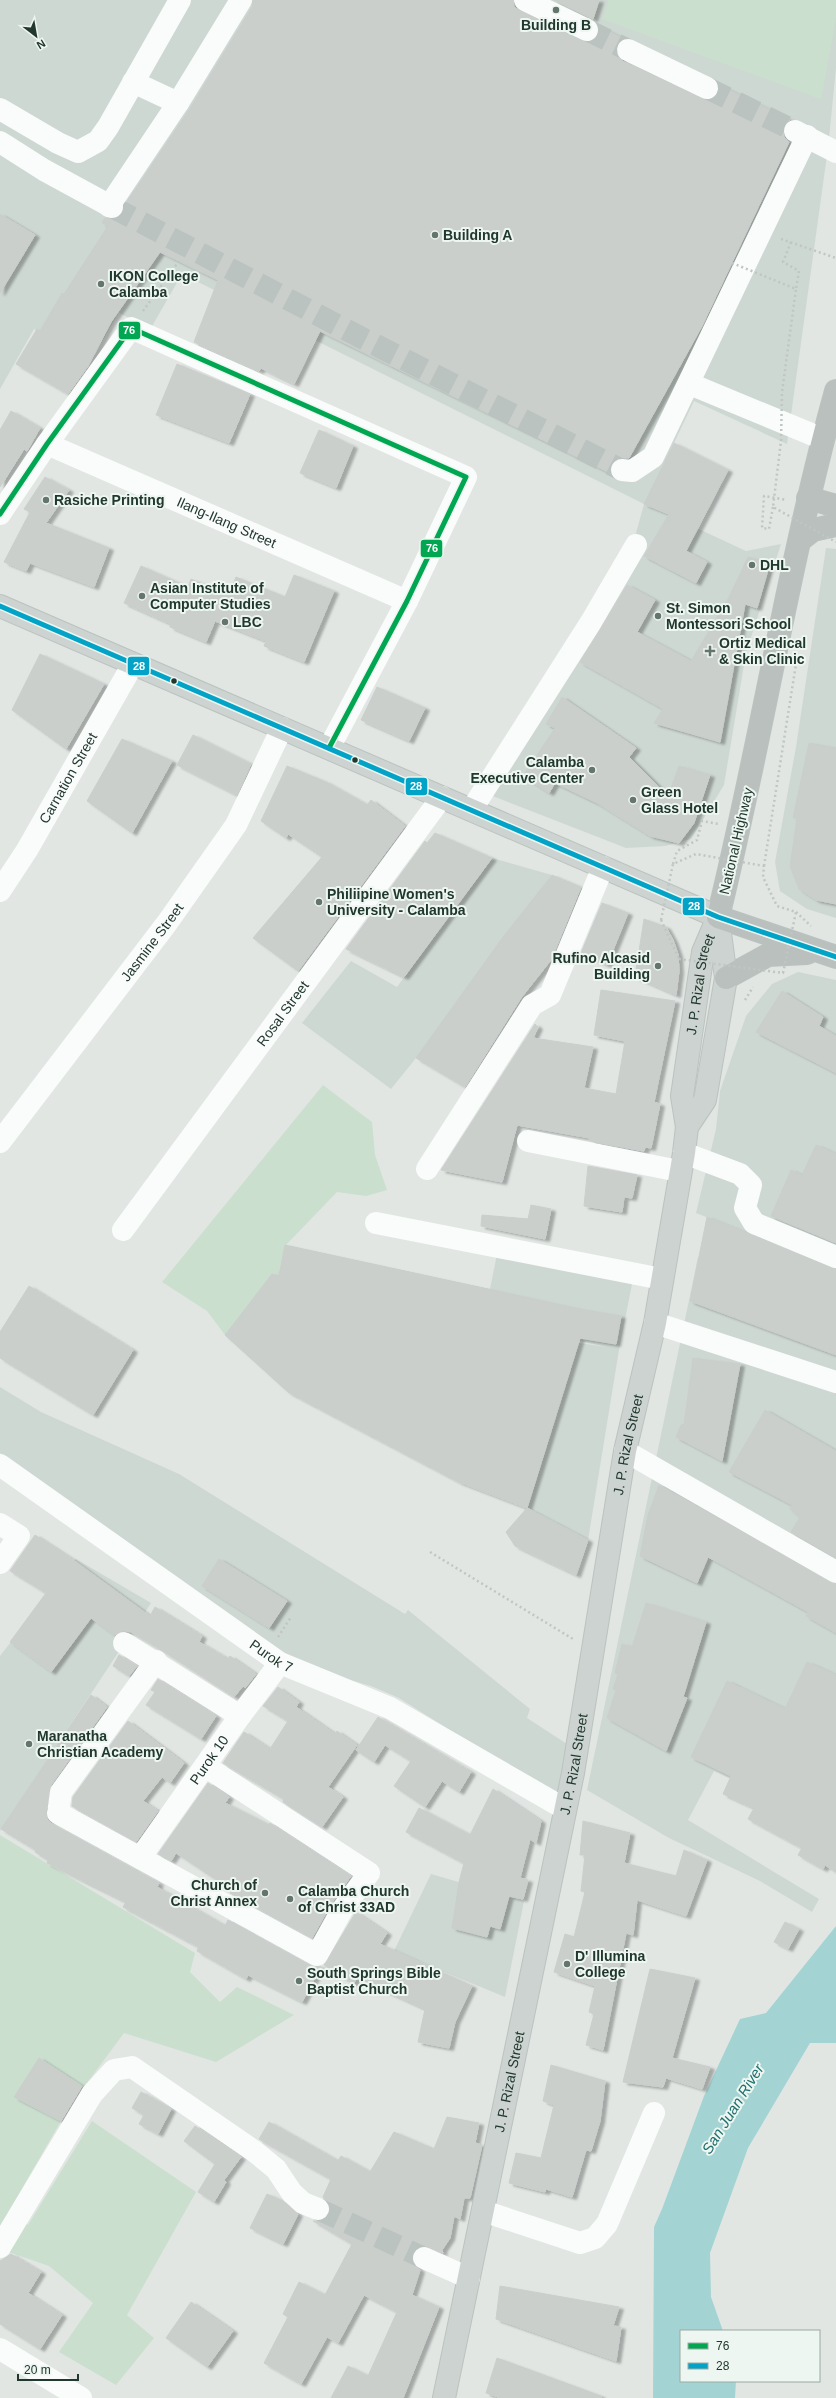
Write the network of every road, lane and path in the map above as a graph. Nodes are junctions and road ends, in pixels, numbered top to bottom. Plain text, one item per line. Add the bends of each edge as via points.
1 (180, 0) edge
2 (241, 0) edge
3 (525, 0) edge
4 (587, 30) tunnel mouth
5 (628, 50) tunnel mouth
6 (133, 82) junction
7 (707, 88) tunnel mouth
8 (178, 103) junction
9 (0, 109) edge
10 (0, 142) edge
11 (58, 143) junction
12 (836, 152) edge
13 (44, 170) junction
14 (760, 232) junction
15 (791, 242) junction
16 (836, 258) edge
17 (179, 261) dead end
18 (732, 263) dead end
19 (796, 289) junction
20 (131, 328) junction
21 (690, 384) junction
22 (836, 391) edge
23 (823, 439) junction
24 (47, 444) junction
25 (622, 470) tunnel mouth
26 (764, 496) dead end
27 (808, 498) junction
28 (836, 506) edge
29 (773, 507) junction
30 (0, 514) edge
31 (817, 534) edge
32 (836, 542) edge
33 (636, 545) dead end
34 (407, 601) junction
35 (0, 606) edge
36 (798, 656) dead end
37 (133, 664) junction
38 (282, 728) junction
39 (329, 748) junction
40 (442, 797) junction
41 (472, 809) junction
42 (702, 821) dead end
43 (673, 864) junction
44 (764, 866) junction
45 (603, 867) junction
46 (0, 892) edge
47 (796, 912) junction
48 (718, 917) junction
49 (812, 926) dead end
50 (827, 955) edge
51 (726, 978) junction
52 (687, 1127) junction
53 (528, 1141) dead end
54 (0, 1142) edge
55 (682, 1162) junction
56 (427, 1169) dead end
57 (376, 1223) dead end
58 (123, 1230) dead end
59 (836, 1256) edge
60 (662, 1279) junction
61 (655, 1323) junction
62 (836, 1382) edge
63 (625, 1451) junction
64 (0, 1465) edge
65 (0, 1524) edge
66 (430, 1552) dead end
67 (0, 1563) edge
68 (836, 1572) edge
69 (291, 1617) dead end
70 (277, 1638) dead end
71 (124, 1643) dead end
72 (593, 1652) junction
73 (156, 1661) junction
74 (280, 1663) junction
75 (240, 1716) junction
76 (205, 1766) junction
77 (565, 1809) junction
78 (140, 1858) junction
79 (654, 2113) dead end
80 (318, 2209) tunnel mouth
81 (483, 2211) junction
82 (0, 2247) edge
83 (424, 2258) tunnel mouth
84 (469, 2278) junction
85 (0, 2350) edge
86 (81, 2398) edge
87 (444, 2398) edge

1 - 6 street
2 - 8 street
3 - 4 street
5 - 7 street
6 - 8 street
6 - 11 street via 98,141 78,152
8 - 13 street via 111,206
9 - 11 street
10 - 13 street
11 - 13 street
12 - 14 street via 801,134
14 - 15 path
14 - 21 street
15 - 16 path
15 - 19 path via 783,262 799,271
17 - 20 path
18 - 19 path, bridge
19 - 29 path, bridge via 782,392 781,442
20 - 24 street
20 - 34 street via 466,477
21 - 23 street
21 - 25 street via 653,457 632,471
22 - 23 highway, National Highway
23 - 27 highway, National Highway
24 - 30 street
24 - 34 street, Ilang-Ilang Street
26 - 29 path via 762,528 769,529
27 - 28 highway
27 - 31 highway, National Highway
29 - 31 path, bridge
31 - 32 path, bridge
31 - 48 highway, National Highway
33 - 41 street via 591,622
34 - 39 street
35 - 37 main road
36 - 44 path
37 - 38 main road
37 - 46 street, Carnation Street via 27,850
38 - 39 main road
38 - 54 street, Jasmine Street via 236,825 167,923
39 - 40 main road
40 - 41 main road
40 - 58 street, Rosal Street
41 - 45 main road
42 - 43 path via 697,840 677,851
43 - 44 path, bridge via 696,854
43 - 47 path, bridge via 661,920 679,959 783,973
44 - 47 path, bridge via 763,877 778,906
45 - 48 main road
45 - 56 street via 550,995 532,1006
47 - 49 path
48 - 50 highway
48 - 51 main road, J. P. Rizal Street
48 - 52 main road, J. P. Rizal Street via 703,952 682,1096
50 - 51 highway via 768,955
51 - 52 main road, J. P. Rizal Street via 705,1100
52 - 55 main road, J. P. Rizal Street
53 - 55 street
55 - 59 street via 740,1174 751,1185 745,1208 754,1223
55 - 60 main road, J. P. Rizal Street
57 - 60 street
60 - 61 main road, J. P. Rizal Street
61 - 62 street
61 - 63 main road, J. P. Rizal Street
63 - 68 street
63 - 72 main road, J. P. Rizal Street
64 - 74 street, Purok 7
65 - 67 street via 19,1536
66 - 72 path
69 - 70 path
71 - 73 street
72 - 77 main road, J. P. Rizal Street
73 - 75 street
73 - 78 street via 61,1792 58,1813
74 - 75 street, Purok 10
74 - 77 street, Purok 7 via 390,1708
75 - 76 street, Purok 10
76 - 78 street, Purok 10
76 - 78 street via 369,1873 342,1910 317,1955
77 - 81 main road, J. P. Rizal Street
79 - 81 street via 607,2224 595,2238 580,2243
80 - 82 street via 303,2203 292,2193 276,2169 254,2151 132,2067 114,2070 92,2094
81 - 84 main road, J. P. Rizal Street
83 - 84 street
84 - 87 main road, J. P. Rizal Street
85 - 86 street

